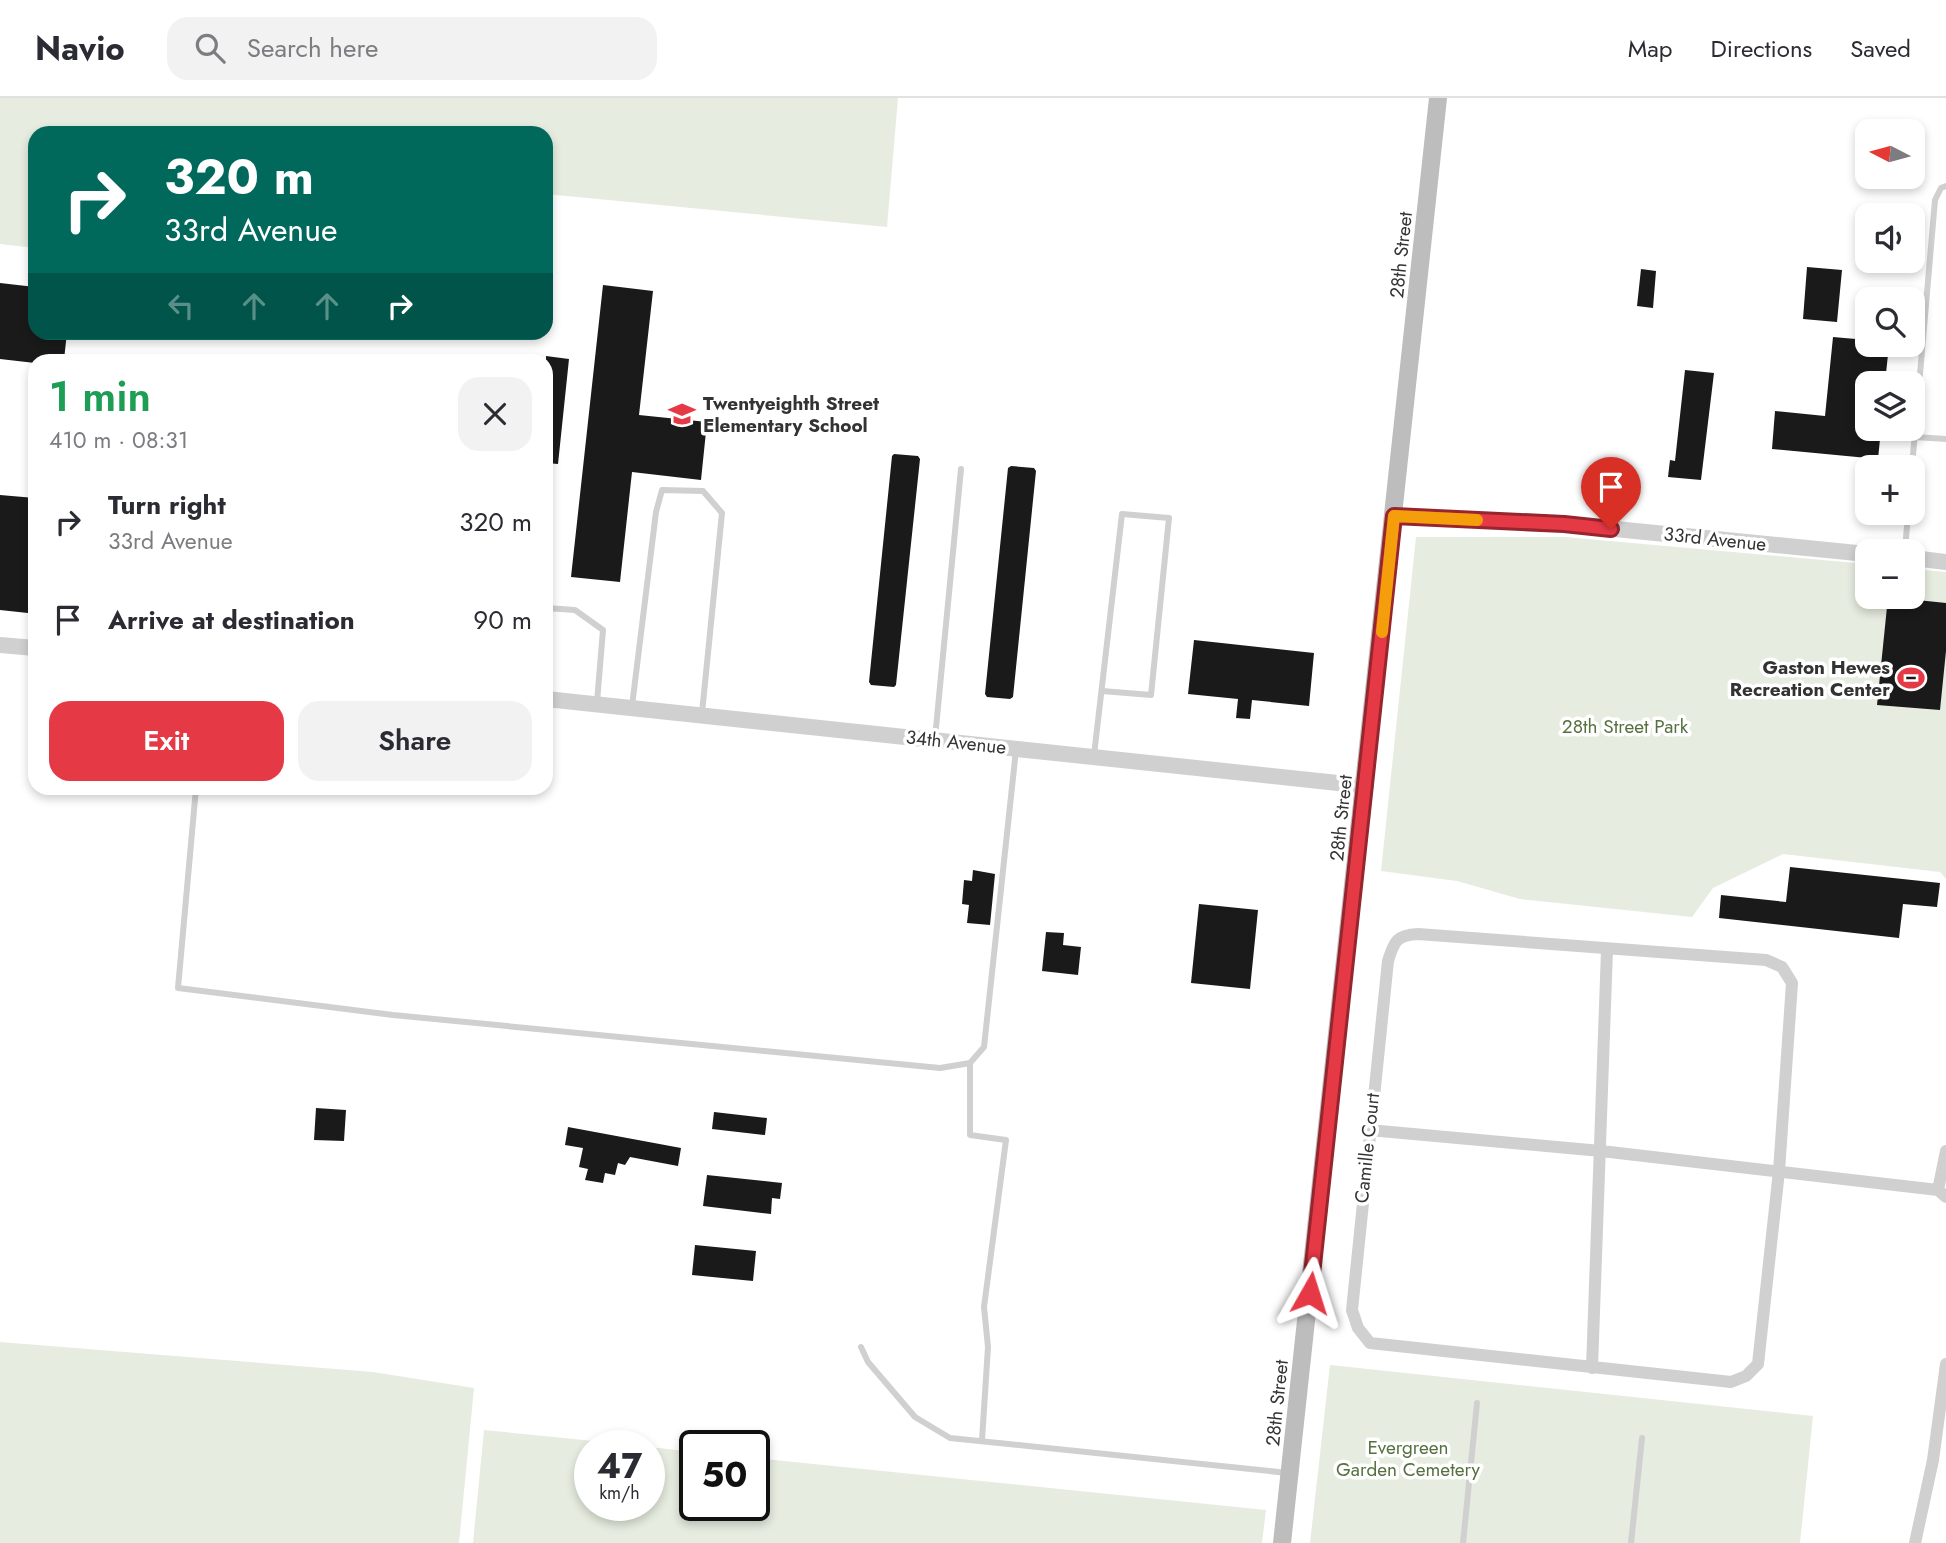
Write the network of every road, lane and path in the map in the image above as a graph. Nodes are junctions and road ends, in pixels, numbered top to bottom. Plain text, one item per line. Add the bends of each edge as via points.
1 (1438, 98) edge
2 (1946, 186) edge
3 (1921, 371) edge
4 (1925, 438) edge
5 (1946, 439) edge
6 (961, 469) dead end
7 (1394, 516) junction
8 (1855, 553) edge
9 (1925, 559) edge
10 (1946, 562) edge
11 (553, 608) edge
12 (0, 645) edge
13 (28, 647) edge
14 (1102, 691) junction
15 (553, 700) edge
16 (597, 704) junction
17 (632, 708) junction
18 (702, 715) junction
19 (935, 740) junction
20 (1016, 748) junction
21 (1094, 757) junction
22 (1366, 786) junction
23 (195, 795) edge
24 (1607, 950) junction
25 (970, 1063) junction
26 (1369, 1130) junction
27 (1601, 1151) junction
28 (1946, 1151) edge
29 (1779, 1171) junction
30 (1942, 1194) edge
31 (861, 1347) dead end
32 (1946, 1364) edge
33 (1592, 1367) junction
34 (1477, 1404) dead end
35 (1642, 1438) dead end
36 (982, 1440) junction
37 (1940, 1461) edge
38 (1290, 1474) junction
39 (1282, 1543) edge
40 (1463, 1543) edge
41 (1631, 1543) edge
42 (1915, 1543) edge

1 - 7 main road, 28th Street
2 - 3 lane via 1935,200
4 - 5 lane
6 - 19 lane
7 - 8 street, 33rd Avenue via 1564,524
7 - 22 main road, 28th Street
9 - 10 street
11 - 16 lane via 575,610 603,630
12 - 13 street
14 - 14 lane via 1122,513 1169,517 1152,695
14 - 21 lane
15 - 16 street, 34th Avenue
16 - 17 street, 34th Avenue
17 - 18 street, 34th Avenue
17 - 18 lane via 662,490 703,491 722,513
18 - 19 street, 34th Avenue
19 - 20 street, 34th Avenue
20 - 21 street, 34th Avenue
20 - 25 lane via 984,1047
21 - 22 street, 34th Avenue
22 - 38 main road, 28th Street
23 - 25 lane via 178,988 393,1015 940,1068
24 - 26 street, Camille Court via 1404,935 1393,944 1388,961
24 - 27 street
24 - 29 street, Camille Court via 1766,960 1782,967 1792,983
25 - 36 lane via 970,1135 1006,1140 984,1307 988,1347
26 - 27 street
26 - 33 street, Camille Court via 1352,1310 1370,1343
27 - 29 street
27 - 33 street
28 - 30 street
29 - 30 street
29 - 33 street, Camille Court via 1758,1364 1731,1382
31 - 36 lane via 915,1417 950,1438
32 - 37 street
34 - 40 lane
35 - 41 lane
36 - 38 lane
37 - 42 street
38 - 39 main road, 28th Street

